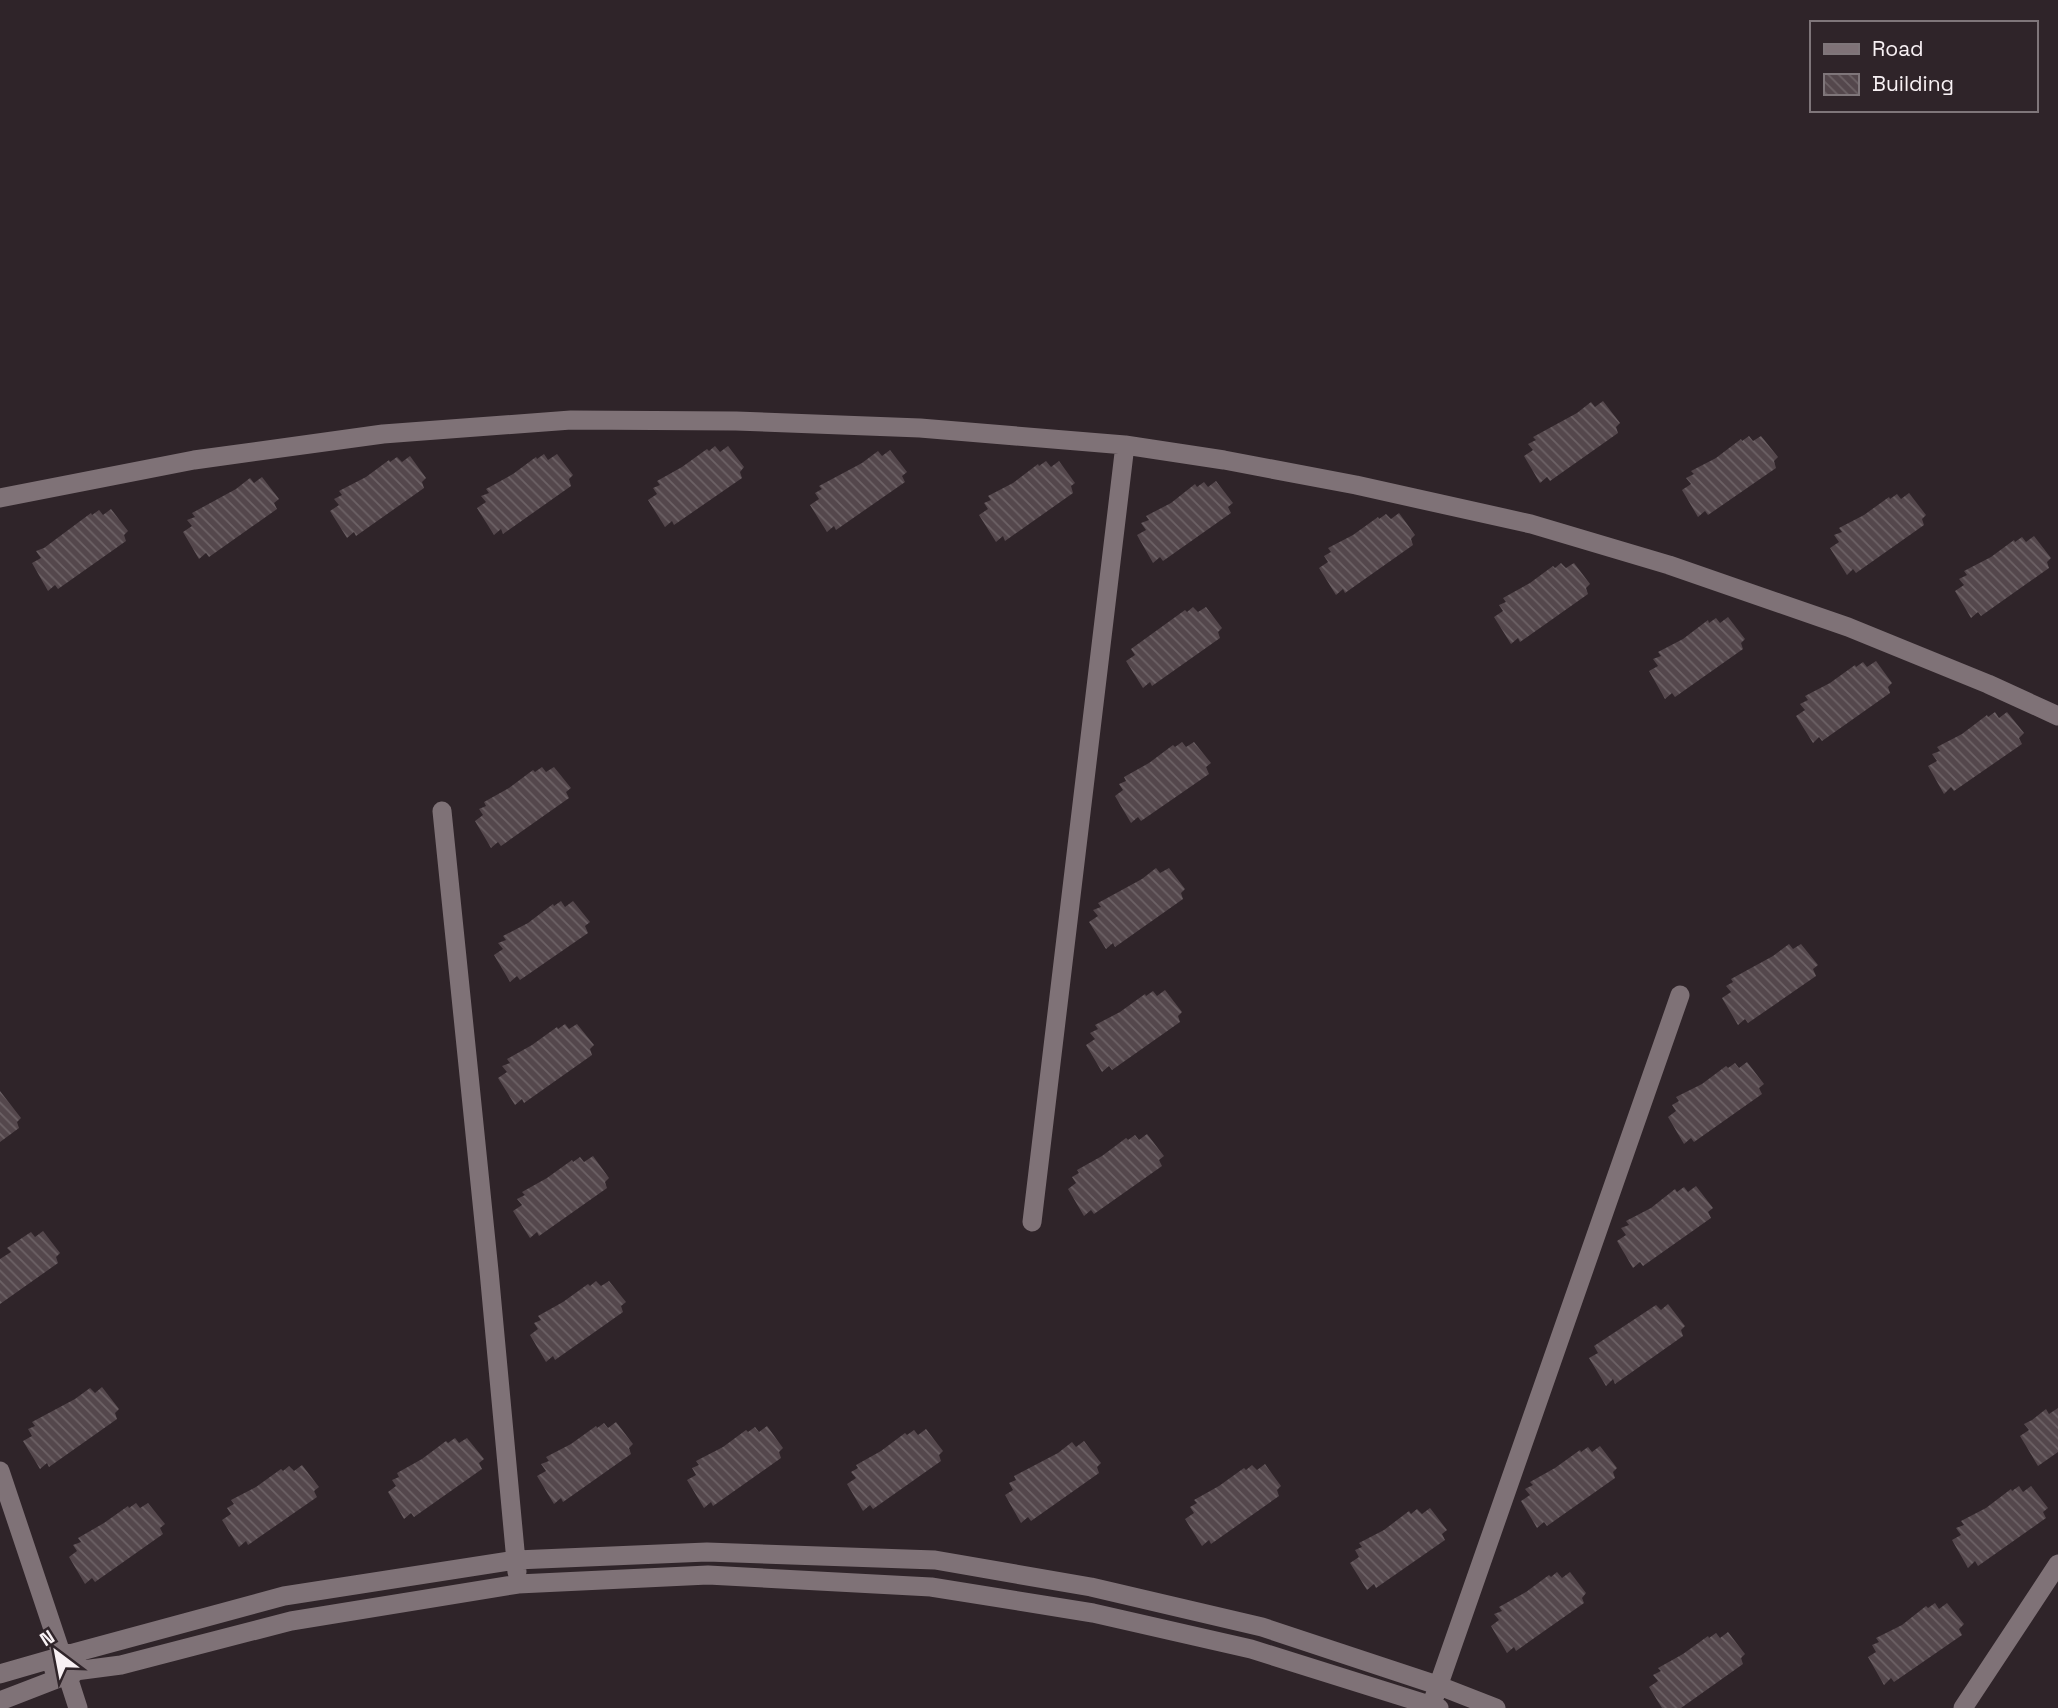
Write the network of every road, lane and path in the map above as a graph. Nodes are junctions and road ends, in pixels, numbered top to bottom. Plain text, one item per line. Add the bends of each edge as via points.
1 (1125, 445) junction
2 (0, 498) edge
3 (2058, 716) edge
4 (442, 811) dead end
5 (1680, 995) dead end
6 (1032, 1222) dead end
7 (0, 1471) edge
8 (516, 1560) junction
9 (2058, 1564) edge
10 (518, 1584) junction
11 (65, 1665) junction
12 (0, 1674) edge
13 (1437, 1685) junction
14 (0, 1701) edge
15 (1436, 1707) edge
16 (78, 1708) edge
17 (1496, 1708) edge
18 (1964, 1708) edge

1 - 2 street via 920,428 571,420 370,436 194,460
1 - 3 street via 1356,485 1531,524 1669,565 1848,627
1 - 6 street
4 - 8 street
5 - 13 street
7 - 11 street
8 - 10 street
8 - 11 street via 284,1596
8 - 13 street via 707,1552 935,1560 1091,1587 1262,1627
9 - 18 street
10 - 11 street via 291,1621 121,1665
10 - 15 street via 708,1575 931,1587 1093,1614 1251,1649
11 - 12 street
11 - 14 street
11 - 16 street
13 - 15 street
13 - 17 street

